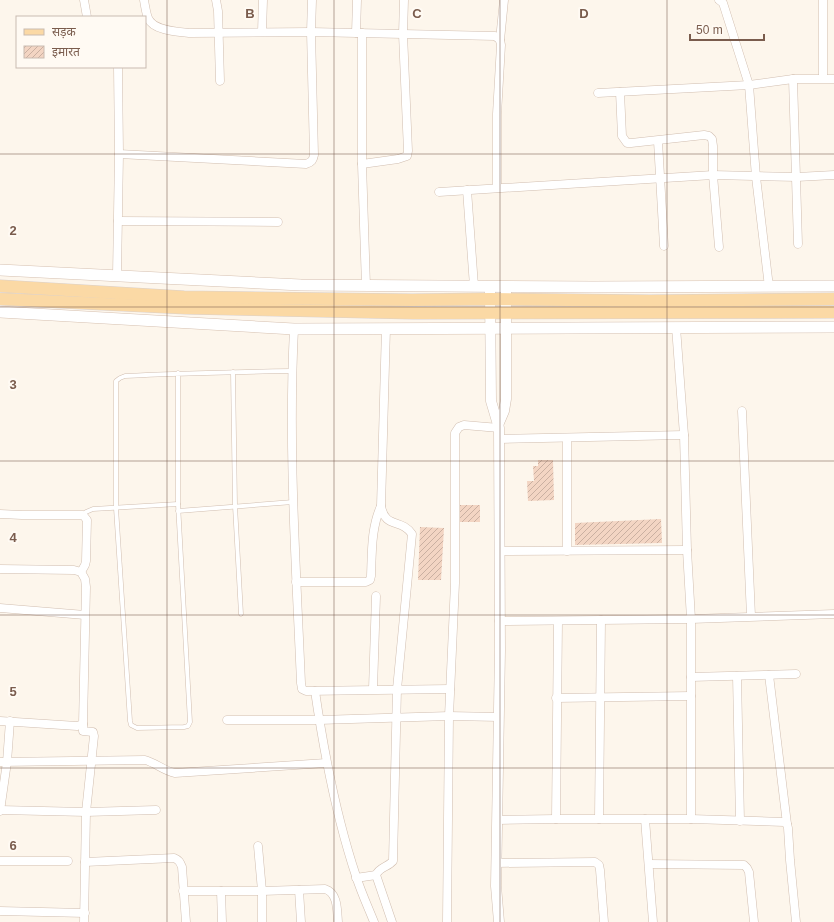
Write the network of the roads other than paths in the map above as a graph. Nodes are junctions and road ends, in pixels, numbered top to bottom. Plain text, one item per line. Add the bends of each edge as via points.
1 (84, 0) edge
2 (144, 0) edge
3 (216, 0) edge
4 (263, 0) edge
5 (312, 0) edge
6 (357, 0) edge
7 (404, 0) edge
8 (504, 0) edge
9 (719, 0) edge
10 (823, 0) edge
11 (87, 16) edge
12 (262, 32) junction
13 (311, 32) junction
14 (218, 33) junction
15 (359, 33) junction
16 (403, 34) junction
17 (500, 40) junction
18 (118, 68) edge
19 (823, 78) junction
20 (793, 79) junction
21 (834, 79) edge
22 (220, 81) dead end
23 (749, 85) junction
24 (620, 92) junction
25 (598, 93) dead end
26 (658, 141) junction
27 (119, 154) junction
28 (362, 164) junction
29 (713, 175) junction
30 (834, 175) edge
31 (756, 177) junction
32 (797, 177) junction
33 (660, 179) junction
34 (497, 188) junction
35 (467, 190) junction
36 (438, 192) dead end
37 (118, 221) junction
38 (278, 222) dead end
39 (798, 244) dead end
40 (664, 246) dead end
41 (719, 247) dead end
42 (0, 270) edge
43 (117, 275) junction
44 (0, 286) edge
45 (366, 286) junction
46 (474, 286) junction
47 (490, 286) junction
48 (834, 286) edge
49 (506, 287) junction
50 (769, 287) junction
51 (0, 299) edge
52 (490, 299) junction
53 (834, 299) edge
54 (505, 300) junction
55 (0, 312) edge
56 (490, 312) junction
57 (506, 312) junction
58 (834, 312) edge
59 (834, 326) edge
60 (676, 327) junction
61 (386, 328) junction
62 (490, 328) junction
63 (506, 328) junction
64 (294, 329) junction
65 (292, 371) junction
66 (233, 372) junction
67 (178, 373) junction
68 (742, 411) dead end
69 (499, 426) junction
70 (684, 435) junction
71 (566, 438) junction
72 (499, 439) junction
73 (293, 502) junction
74 (178, 504) junction
75 (235, 506) junction
76 (381, 506) junction
77 (116, 508) junction
78 (178, 511) junction
79 (0, 514) edge
80 (83, 515) junction
81 (687, 550) junction
82 (499, 551) junction
83 (567, 552) junction
84 (0, 569) edge
85 (81, 572) junction
86 (296, 582) junction
87 (376, 596) dead end
88 (0, 608) edge
89 (241, 614) dead end
90 (834, 614) edge
91 (85, 615) junction
92 (751, 616) junction
93 (691, 619) junction
94 (601, 620) junction
95 (499, 621) junction
96 (558, 621) junction
97 (796, 674) dead end
98 (769, 675) junction
99 (737, 676) junction
100 (691, 677) junction
101 (373, 689) junction
102 (397, 689) junction
103 (450, 690) junction
104 (315, 691) junction
105 (690, 696) junction
106 (601, 697) junction
107 (556, 698) junction
108 (449, 716) junction
109 (499, 717) junction
110 (396, 718) junction
111 (227, 720) dead end
112 (319, 720) junction
113 (0, 721) edge
114 (10, 721) junction
115 (83, 724) junction
116 (4, 762) edge
117 (91, 762) junction
118 (326, 763) junction
119 (0, 810) edge
120 (156, 810) dead end
121 (86, 812) junction
122 (556, 819) junction
123 (599, 819) junction
124 (645, 819) junction
125 (691, 819) junction
126 (497, 820) junction
127 (740, 821) junction
128 (787, 824) junction
129 (258, 846) dead end
130 (0, 861) edge
131 (68, 861) dead end
132 (85, 862) junction
133 (496, 863) junction
134 (649, 864) junction
135 (376, 875) junction
136 (356, 878) junction
137 (299, 890) junction
138 (183, 891) junction
139 (221, 891) junction
140 (262, 891) junction
141 (0, 912) edge
142 (85, 913) junction
143 (84, 922) edge
144 (186, 922) edge
145 (222, 922) edge
146 (262, 922) edge
147 (301, 922) edge
148 (338, 922) edge
149 (374, 922) edge
150 (392, 922) edge
151 (447, 922) edge
152 (499, 922) edge
153 (604, 922) edge
154 (653, 922) edge
155 (754, 922) edge
156 (796, 922) edge

1 - 11 street
2 - 14 street via 151,24 176,32
3 - 14 street
4 - 12 street
5 - 13 street
6 - 15 street
7 - 16 street
8 - 17 street
9 - 23 street via 723,3
10 - 19 street
12 - 13 street
12 - 14 street
13 - 15 street
13 - 27 street via 314,155 310,163
14 - 22 street
15 - 16 street
15 - 28 street
16 - 17 street via 495,36
16 - 28 street via 407,156
17 - 34 street
18 - 27 street
19 - 20 street
19 - 21 street
20 - 23 street
20 - 32 street
23 - 24 street
23 - 31 street
24 - 25 street
24 - 26 street via 624,140 631,144
26 - 29 street via 709,136 713,146
26 - 33 street
27 - 37 street
28 - 45 street
29 - 31 street
29 - 33 street
29 - 41 street
30 - 32 street
31 - 32 street
31 - 50 street
32 - 39 street
33 - 34 street
33 - 40 street
34 - 35 street
35 - 36 street
35 - 46 street
37 - 38 street
37 - 43 street
42 - 43 main road
43 - 45 main road
44 - 52 main road via 184,296
45 - 46 main road
46 - 47 main road
47 - 49 main road
47 - 52 street
48 - 50 main road
49 - 50 main road
49 - 54 street
51 - 56 main road via 186,308
52 - 54 main road
52 - 56 street
53 - 54 main road
54 - 57 street
55 - 64 main road
56 - 57 main road
56 - 62 street
57 - 58 main road
57 - 63 street
59 - 60 main road
60 - 63 main road
60 - 70 street
61 - 62 main road
61 - 64 main road
61 - 76 street
62 - 63 main road
62 - 69 street via 491,401
63 - 69 street via 506,405
64 - 65 street
65 - 66 lane
65 - 73 street
66 - 67 lane
66 - 75 lane
67 - 74 lane
67 - 77 lane via 125,376 116,381
68 - 92 street
69 - 72 street
69 - 103 street via 464,425 459,426 455,432 455,583
70 - 71 street
70 - 81 street
71 - 72 street
71 - 83 street
72 - 82 street
73 - 75 lane
73 - 86 street
74 - 77 lane
74 - 78 lane
75 - 78 lane
75 - 89 lane
76 - 86 street via 374,525 370,580
76 - 102 street via 386,519 403,525 412,534
77 - 78 lane via 130,721 131,725 137,728 184,727 190,722
77 - 80 lane via 93,509
79 - 80 street
80 - 85 street via 86,520 86,561
81 - 83 street
81 - 93 street
82 - 83 street
82 - 95 street
84 - 85 street
85 - 91 street via 86,587
86 - 104 street via 302,689
87 - 101 street
88 - 91 street
90 - 92 street
91 - 115 street
92 - 93 street
93 - 94 street
93 - 100 street
94 - 96 street
94 - 106 street
95 - 96 street
95 - 109 street
96 - 107 street
97 - 98 street
98 - 99 street
98 - 128 street
99 - 100 street
99 - 127 street
100 - 105 street
101 - 102 street
101 - 104 street
102 - 103 street
102 - 110 street
103 - 108 street
104 - 112 street
105 - 106 street
105 - 125 street
106 - 107 street
106 - 123 street
107 - 122 street
108 - 109 street
108 - 110 street
108 - 151 street
109 - 126 street
110 - 112 street
110 - 135 street via 393,861 381,868
111 - 112 street
112 - 118 street
113 - 114 street
114 - 115 street via 77,726
114 - 116 street
115 - 117 street via 83,731 94,734
116 - 117 street
116 - 119 street
117 - 118 street via 146,760 175,773
117 - 121 street
118 - 136 street
119 - 121 street
120 - 121 street
121 - 132 street
122 - 123 street
122 - 126 street
123 - 124 street
124 - 125 street
124 - 134 street
125 - 127 street
126 - 133 street
127 - 128 street
128 - 156 street
129 - 140 street
130 - 131 street
132 - 138 street via 174,858 180,862
132 - 142 street
133 - 152 street
133 - 153 street via 595,862 600,870
134 - 154 street
134 - 155 street via 744,865 749,872
135 - 136 street
135 - 150 street
136 - 149 street
137 - 140 street
137 - 147 street
137 - 148 street via 329,890 334,895
138 - 139 street
138 - 144 street
139 - 140 street
139 - 145 street
140 - 146 street
141 - 142 street
142 - 143 street

